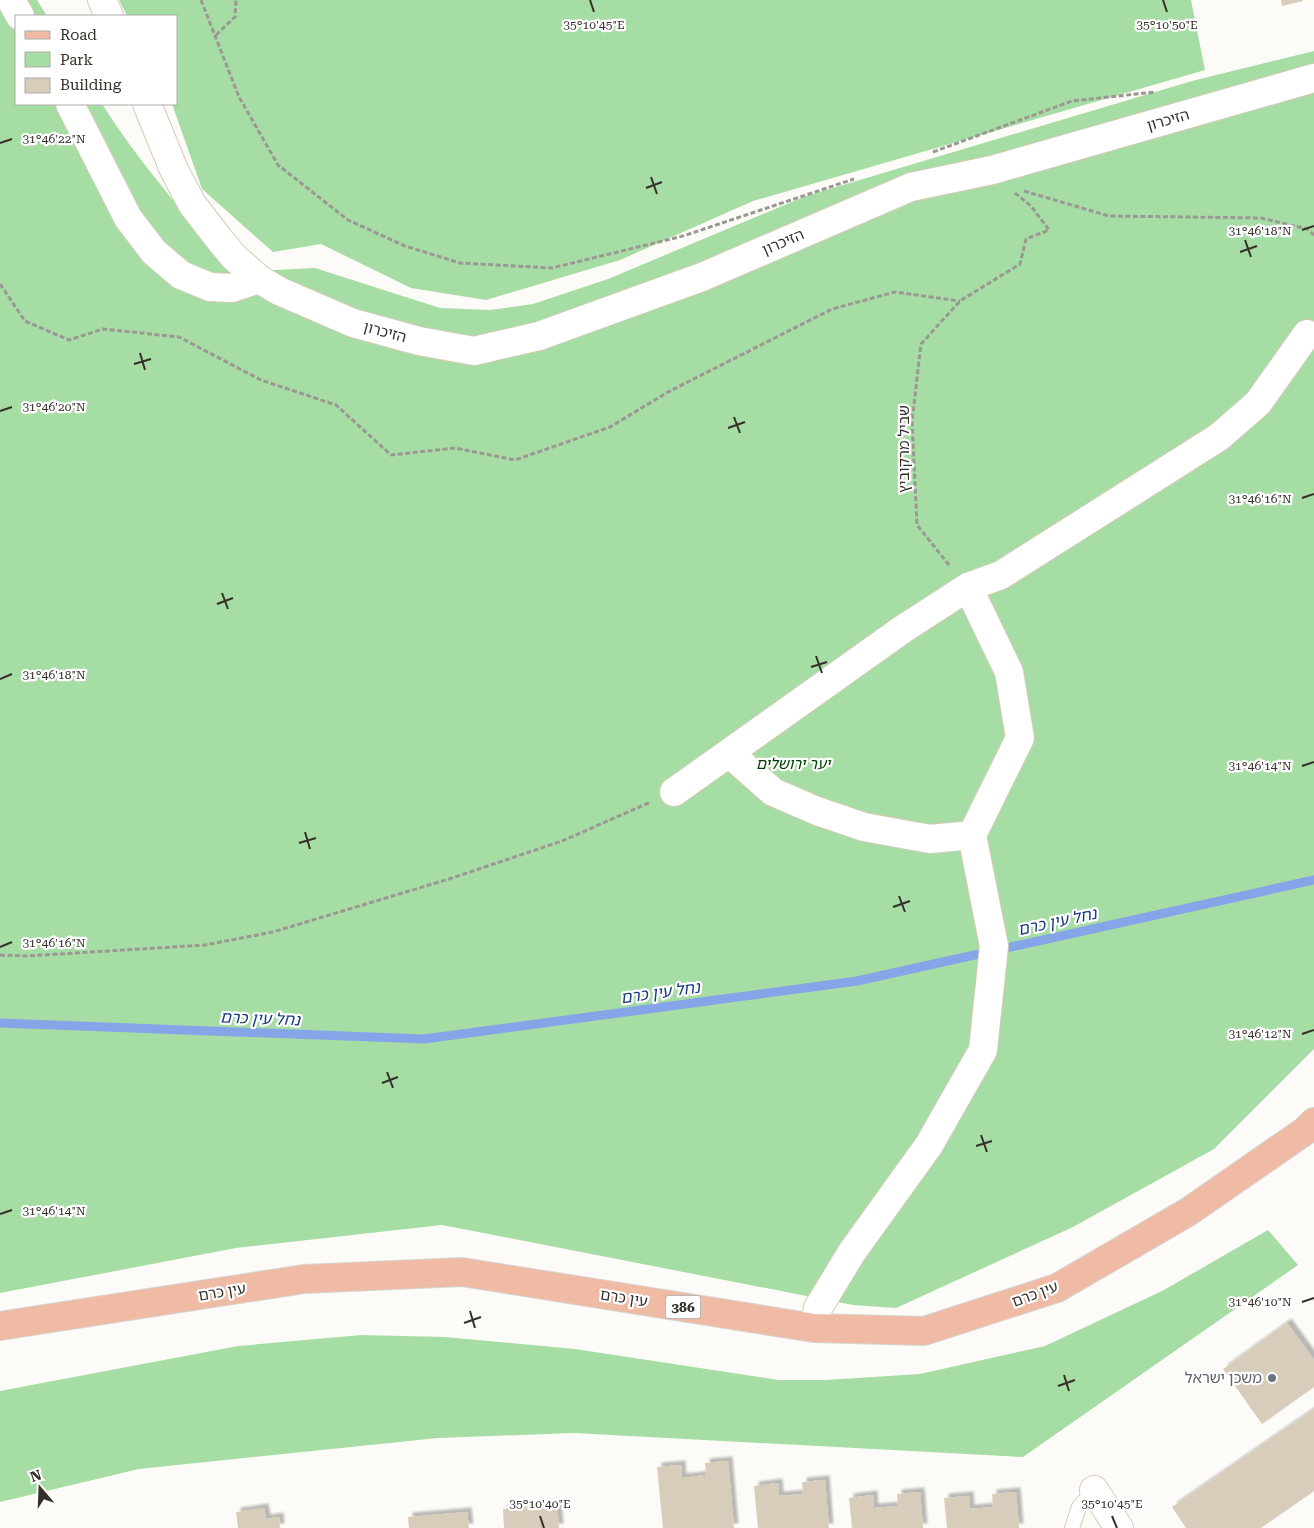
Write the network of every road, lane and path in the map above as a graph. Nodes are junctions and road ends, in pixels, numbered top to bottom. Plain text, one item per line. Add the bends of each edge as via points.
1 (11, 0) edge
2 (102, 0) edge
3 (201, 0) edge
4 (236, 0) edge
5 (19, 15) edge
6 (109, 15) edge
7 (216, 34) junction
8 (1314, 78) edge
9 (1160, 92) dead end
10 (71, 105) edge
11 (147, 105) edge
12 (928, 154) dead end
13 (992, 170) junction
14 (862, 176) dead end
15 (1314, 235) edge
16 (259, 278) junction
17 (1307, 334) dead end
18 (968, 587) junction
19 (729, 753) junction
20 (674, 792) joint
21 (972, 835) junction
22 (0, 955) edge
23 (1314, 1122) edge
24 (0, 1326) edge
25 (814, 1328) junction
26 (1094, 1490) joint
27 (1072, 1528) edge
28 (1119, 1528) edge

1 - 5 street
2 - 6 street
3 - 7 path
4 - 7 path via 235,17
7 - 14 path via 239,97 278,164 348,220 405,246 460,262 552,268 683,236
8 - 13 street, הזיכרון
9 - 12 path via 1072,102
10 - 16 street via 128,218 154,252 180,275 210,287 232,288
11 - 16 street, הזיכרון via 192,204 218,240
13 - 15 path via 1028,193 1109,216 1261,218 1307,229
13 - 16 street, הזיכרון via 911,187 702,277 539,336 474,351 419,341 353,323 279,291
13 - 18 path, שביל מרקוביץ via 1031,206 1049,230 1026,239 1020,264 960,300 921,344 912,421 917,525
17 - 18 street via 1258,403 1218,437 1001,575
18 - 19 street via 903,629
18 - 21 street via 1009,672 1020,738
19 - 20 street
19 - 21 street via 773,792 816,811 864,827 930,839
20 - 22 path via 562,841 273,932 206,945
21 - 25 street via 994,946 983,1050 929,1144 856,1245 818,1308
23 - 25 main road, עין כרם / 386 via 1188,1212 1057,1288 924,1331
24 - 25 main road, עין כרם / 386 via 304,1279 462,1272
26 - 27 lane via 1078,1507
26 - 28 street

